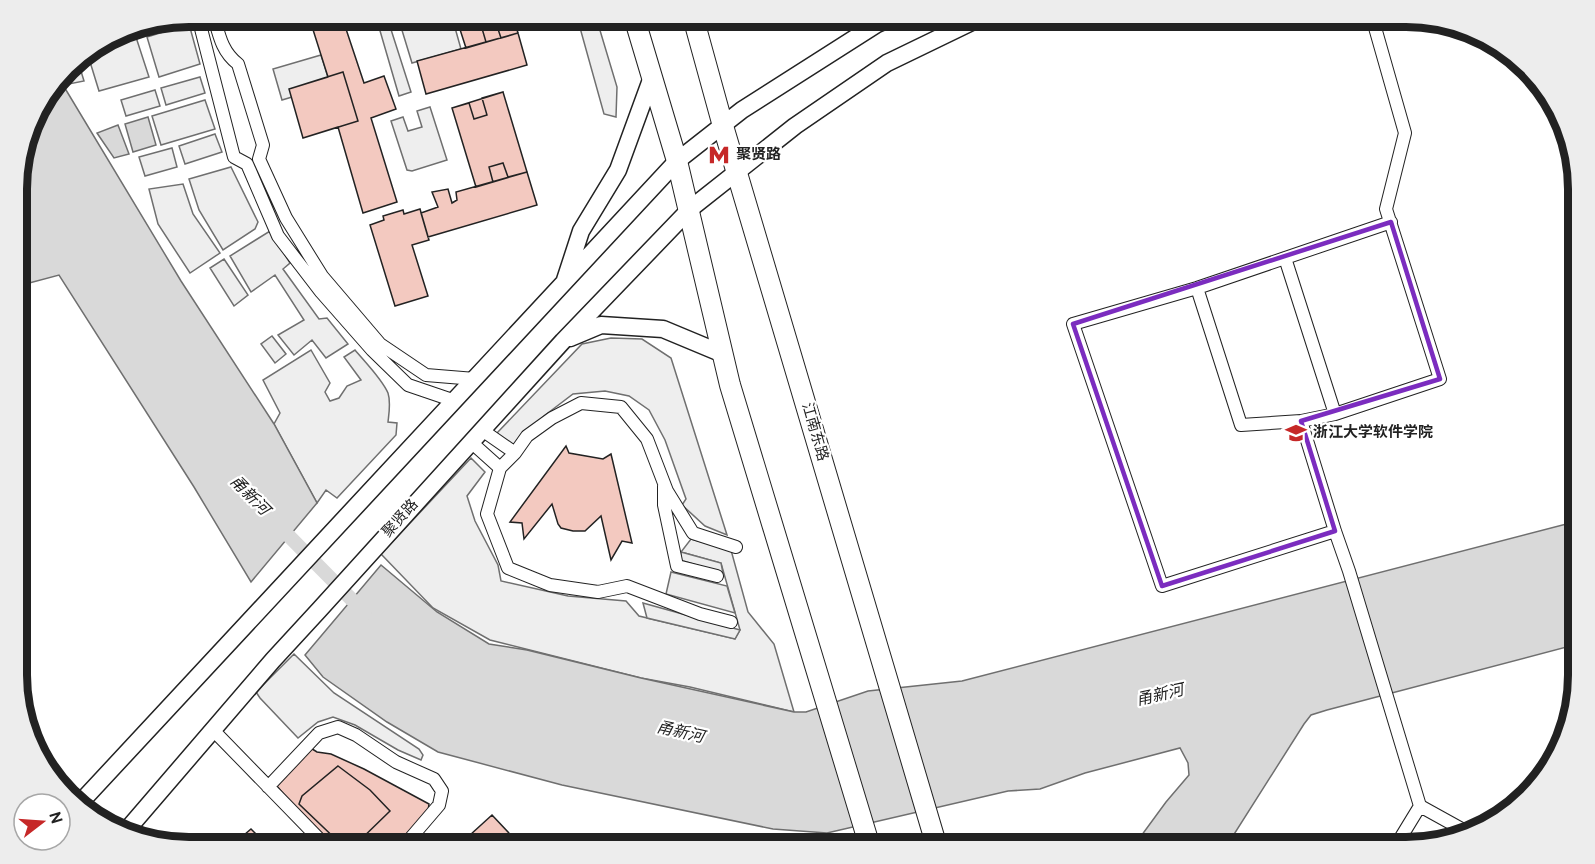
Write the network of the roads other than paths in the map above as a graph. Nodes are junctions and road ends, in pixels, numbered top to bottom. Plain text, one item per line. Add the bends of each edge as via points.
1 (201, 27) edge
2 (217, 27) edge
3 (637, 27) edge
4 (696, 27) edge
5 (872, 27) edge
6 (960, 27) edge
7 (1375, 27) edge
8 (652, 77) junction
9 (723, 126) junction
10 (677, 161) junction
11 (738, 172) junction
12 (690, 209) junction
13 (1391, 222) junction
14 (1285, 258) junction
15 (563, 285) junction
16 (1197, 288) junction
17 (563, 341) junction
18 (723, 354) junction
19 (475, 379) junction
20 (449, 407) junction
21 (1335, 414) junction
22 (1300, 421) junction
23 (476, 436) junction
24 (515, 453) junction
25 (500, 468) junction
26 (664, 482) junction
27 (1335, 531) junction
28 (736, 547) dead end
29 (717, 576) dead end
30 (731, 622) dead end
31 (213, 730) junction
32 (268, 787) junction
33 (84, 799) edge
34 (1420, 806) junction
35 (131, 825) edge
36 (1459, 828) edge
37 (316, 837) edge
38 (412, 837) edge
39 (867, 837) edge
40 (934, 837) edge
41 (1401, 837) edge

1 - 20 street via 234,158 247,164 278,236 372,350 408,385
2 - 19 street via 228,57 238,64 263,144 259,159 286,218 322,276 380,344 426,375
3 - 8 main road
4 - 9 main road, 江南东路
5 - 9 main road
6 - 11 main road, 聚贤路 via 887,63 795,126
7 - 13 street via 1405,133 1386,209
8 - 10 main road
8 - 15 main road via 618,170 581,231
9 - 10 main road
9 - 11 main road, 江南东路
10 - 12 main road
10 - 15 main road
11 - 12 main road, 聚贤路
11 - 40 main road, 江南东路
12 - 17 main road, 聚贤路
12 - 18 main road
13 - 14 street
13 - 21 street via 1440,380
14 - 16 street
14 - 21 street
15 - 19 main road
16 - 22 street via 1241,425
16 - 27 street via 1073,324 1162,586
17 - 18 main road via 601,325 663,329
17 - 23 main road, 聚贤路
18 - 39 main road
19 - 20 main road
20 - 33 main road
21 - 22 street
22 - 27 street
23 - 24 street
23 - 25 street
23 - 31 main road, 聚贤路
24 - 25 street
24 - 26 street via 527,436 581,403 621,407 647,439
25 - 30 street via 487,514 508,568 550,585 598,592 627,586
26 - 28 street via 693,533
26 - 29 street via 664,505 677,566
27 - 34 street
31 - 32 street
31 - 35 main road, 聚贤路
32 - 37 street
32 - 38 street via 319,732 338,727 396,762 434,779 442,791 439,805
34 - 36 street
34 - 41 street

